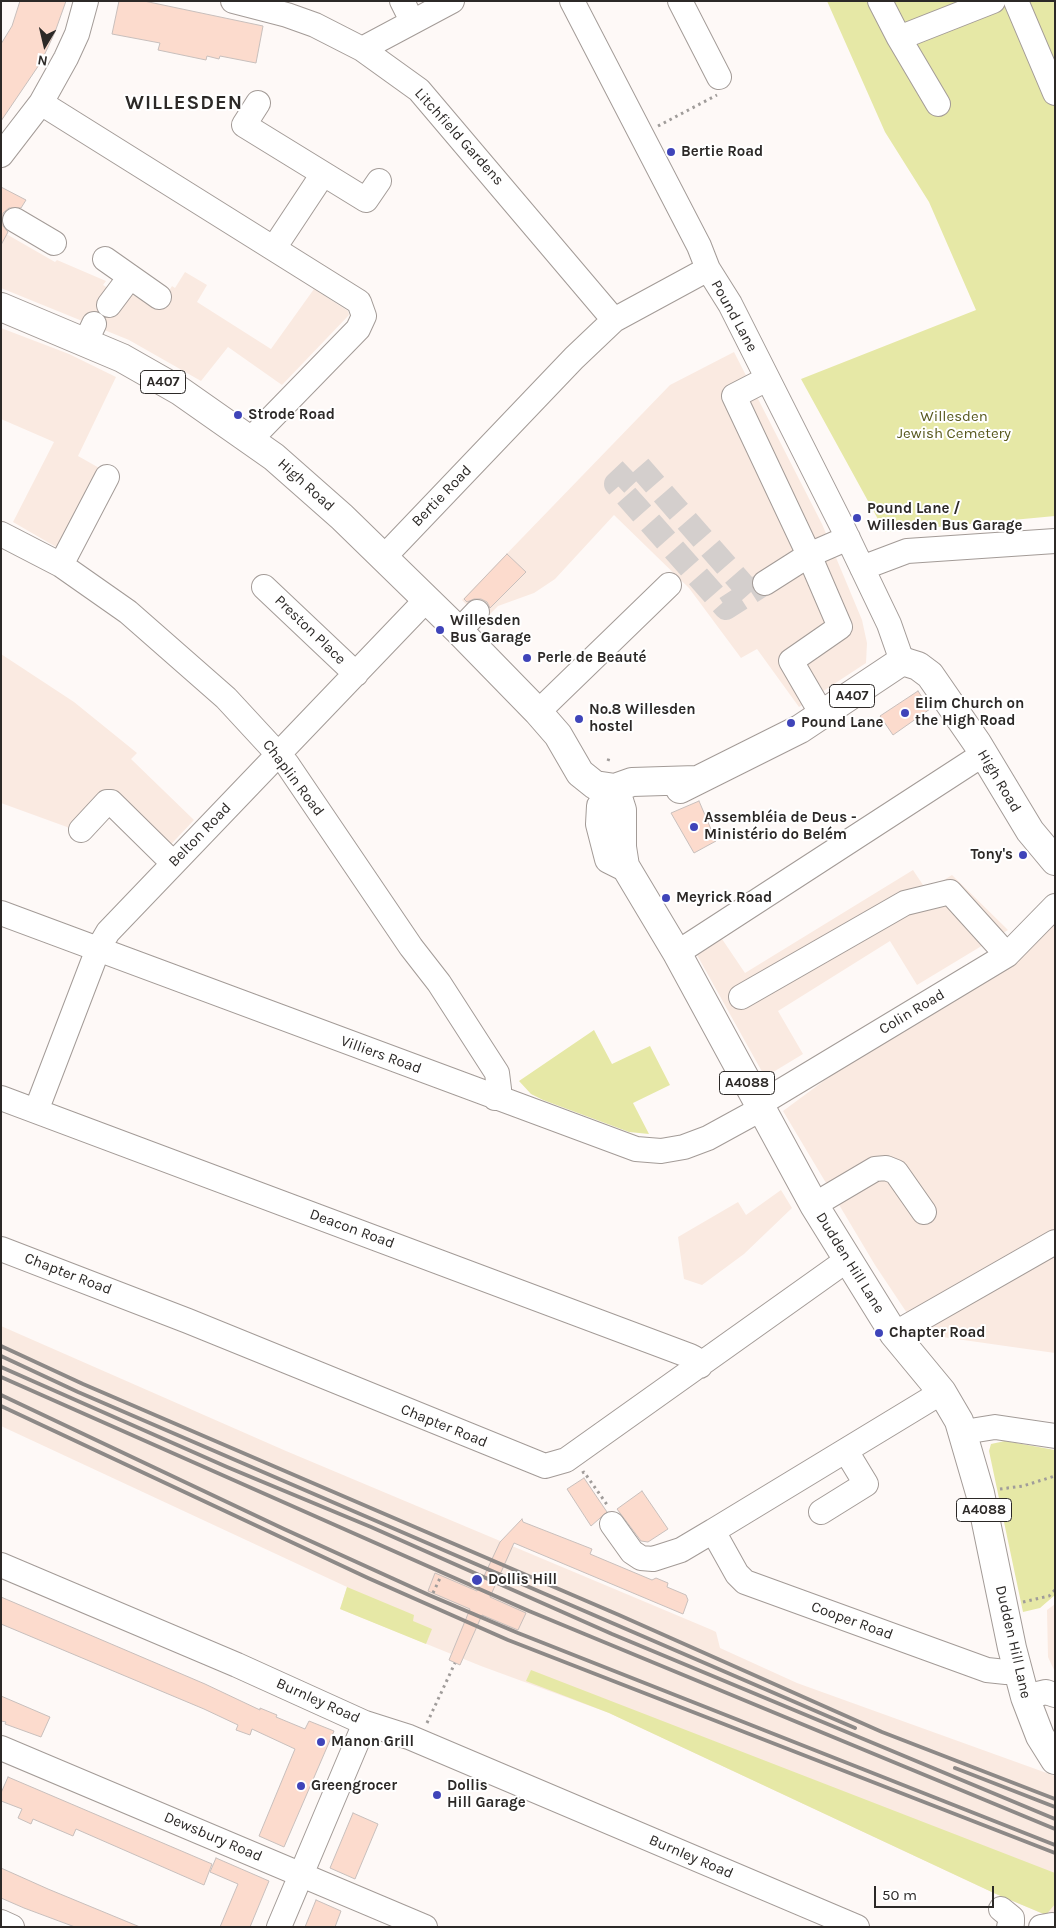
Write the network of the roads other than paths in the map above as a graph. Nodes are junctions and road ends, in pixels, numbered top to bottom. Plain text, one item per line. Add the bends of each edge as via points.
1 (86, 1) edge
2 (233, 1) edge
3 (452, 1) edge
4 (572, 1) edge
5 (880, 1) edge
6 (993, 1) edge
7 (1016, 1) edge
8 (689, 4) edge
9 (289, 8) edge
10 (407, 11) edge
11 (899, 38) junction
12 (362, 49) junction
13 (1049, 63) edge
14 (722, 83) road end
15 (1055, 93) edge
16 (40, 102) junction
17 (258, 102) dead end
18 (938, 104) dead end
19 (1, 155) edge
20 (323, 174) junction
21 (378, 181) dead end
22 (15, 220) dead end
23 (54, 243) dead end
24 (274, 248) junction
25 (105, 258) dead end
26 (708, 269) junction
27 (130, 276) junction
28 (159, 297) dead end
29 (109, 305) dead end
30 (1, 307) edge
31 (614, 320) junction
32 (767, 379) junction
33 (250, 440) junction
34 (107, 477) dead end
35 (1, 534) edge
36 (848, 538) junction
37 (1055, 541) edge
38 (810, 555) junction
39 (384, 557) junction
40 (61, 565) junction
41 (862, 568) junction
42 (765, 583) tunnel mouth
43 (669, 585) dead end
44 (264, 587) dead end
45 (427, 599) junction
46 (902, 661) junction
47 (356, 674) junction
48 (538, 712) junction
49 (823, 716) junction
50 (278, 755) junction
51 (982, 755) junction
52 (615, 788) junction
53 (81, 830) dead end
54 (1055, 861) edge
55 (173, 862) junction
56 (1055, 906) edge
57 (1, 913) edge
58 (98, 949) junction
59 (677, 953) junction
60 (1007, 955) junction
61 (741, 997) dead end
62 (1, 1098) edge
63 (495, 1098) junction
64 (760, 1107) junction
65 (36, 1111) junction
66 (814, 1205) junction
67 (924, 1212) dead end
68 (1055, 1242) edge
69 (1, 1248) edge
70 (847, 1260) junction
71 (894, 1334) junction
72 (700, 1366) junction
73 (942, 1392) junction
74 (964, 1432) junction
75 (1055, 1436) edge
76 (846, 1451) junction
77 (821, 1512) dead end
78 (612, 1517) road end
79 (713, 1531) junction
80 (1, 1565) edge
81 (1018, 1669) junction
82 (1055, 1695) edge
83 (1025, 1698) junction
84 (365, 1723) junction
85 (1, 1748) edge
86 (1055, 1760) edge
87 (300, 1874) junction
88 (1, 1922) edge
89 (12, 1927) edge
90 (278, 1927) edge
91 (425, 1927) edge
92 (857, 1927) edge

1 - 16 street via 77,34
2 - 9 street, Litchfield Gardens
3 - 10 street
4 - 26 street, Pound Lane
5 - 11 street
6 - 11 street
7 - 13 street
8 - 14 street
9 - 12 street, Litchfield Gardens
10 - 12 street
11 - 18 street
12 - 31 street, Litchfield Gardens via 419,90
13 - 15 street
16 - 19 street
16 - 24 street
17 - 20 street via 244,125
20 - 21 street via 366,200
20 - 24 street
22 - 23 street
24 - 33 street via 359,302 364,316 358,329
25 - 27 street
26 - 31 street, Bertie Road
26 - 32 street, Pound Lane via 730,304
27 - 28 street
27 - 29 street
30 - 33 main road, High Road / A407 via 90,333 122,358 180,391
31 - 39 street, Bertie Road
32 - 36 street, Pound Lane
32 - 38 street via 734,396
33 - 39 main road, High Road / A407 via 274,457
34 - 40 street
35 - 40 street, Chaplin Road
36 - 38 street
36 - 41 street, Pound Lane
37 - 41 street via 907,551
38 - 42 street
38 - 49 street via 840,627 791,660
39 - 45 main road, High Road / A407
40 - 50 street, Chaplin Road via 167,644 226,698
41 - 46 street, Pound Lane via 889,624
43 - 48 street
44 - 47 street, Preston Place
45 - 47 street, Belton Road
45 - 48 main road, High Road / A407 via 468,621
46 - 49 main road, High Road / A407
46 - 51 main road, High Road via 918,666 930,675
47 - 50 street, Belton Road
48 - 52 main road, High Road / A407 via 558,736 580,773 595,786
49 - 52 main road, High Road / A407 via 696,780 632,782
50 - 55 street, Belton Road
50 - 63 street, Chaplin Road via 438,983 496,1073 499,1089
51 - 54 main road, High Road via 1030,831
51 - 59 street
52 - 59 main road, Dudden Hill Lane / A4088 via 601,806 600,824 609,859 625,866
53 - 55 street via 107,802 111,802
55 - 58 street, Belton Road via 108,932
56 - 60 street, Colin Road
57 - 58 street, Villiers Road
58 - 63 street, Villiers Road
58 - 65 street, Belton Road
59 - 64 main road, Dudden Hill Lane / A4088
60 - 61 street via 950,892 905,903
60 - 64 street, Colin Road
62 - 65 street, Deacon Road
63 - 64 street, Villiers Road via 636,1150 661,1151 708,1138
64 - 66 main road, Dudden Hill Lane / A4088
65 - 72 street, Deacon Road via 690,1356
66 - 67 street via 875,1169 886,1168 896,1172
66 - 70 main road, Dudden Hill Lane / A4088
68 - 71 street
69 - 72 street, Chapter Road via 545,1466 566,1460
70 - 71 main road, Dudden Hill Lane / A4088
70 - 72 street, Chapter Road
71 - 73 main road, Dudden Hill Lane / A4088
73 - 74 main road, Dudden Hill Lane / A4088
73 - 76 street
74 - 75 street via 995,1427
74 - 81 main road, Dudden Hill Lane / A4088
76 - 77 street via 866,1484
76 - 79 street
78 - 79 street via 632,1552 641,1558 652,1559 681,1550
79 - 81 street, Cooper Road via 737,1574 745,1582 987,1670 1006,1672
80 - 84 street, Burnley Road
81 - 83 main road, Dudden Hill Lane / A4088
82 - 83 street via 1046,1692
83 - 86 main road, Dudden Hill Lane / A4088 via 1040,1736
84 - 87 street
84 - 92 street, Burnley Road via 408,1737
85 - 87 street, Dewsbury Road
87 - 90 street
87 - 91 street, Dewsbury Road
88 - 89 street

